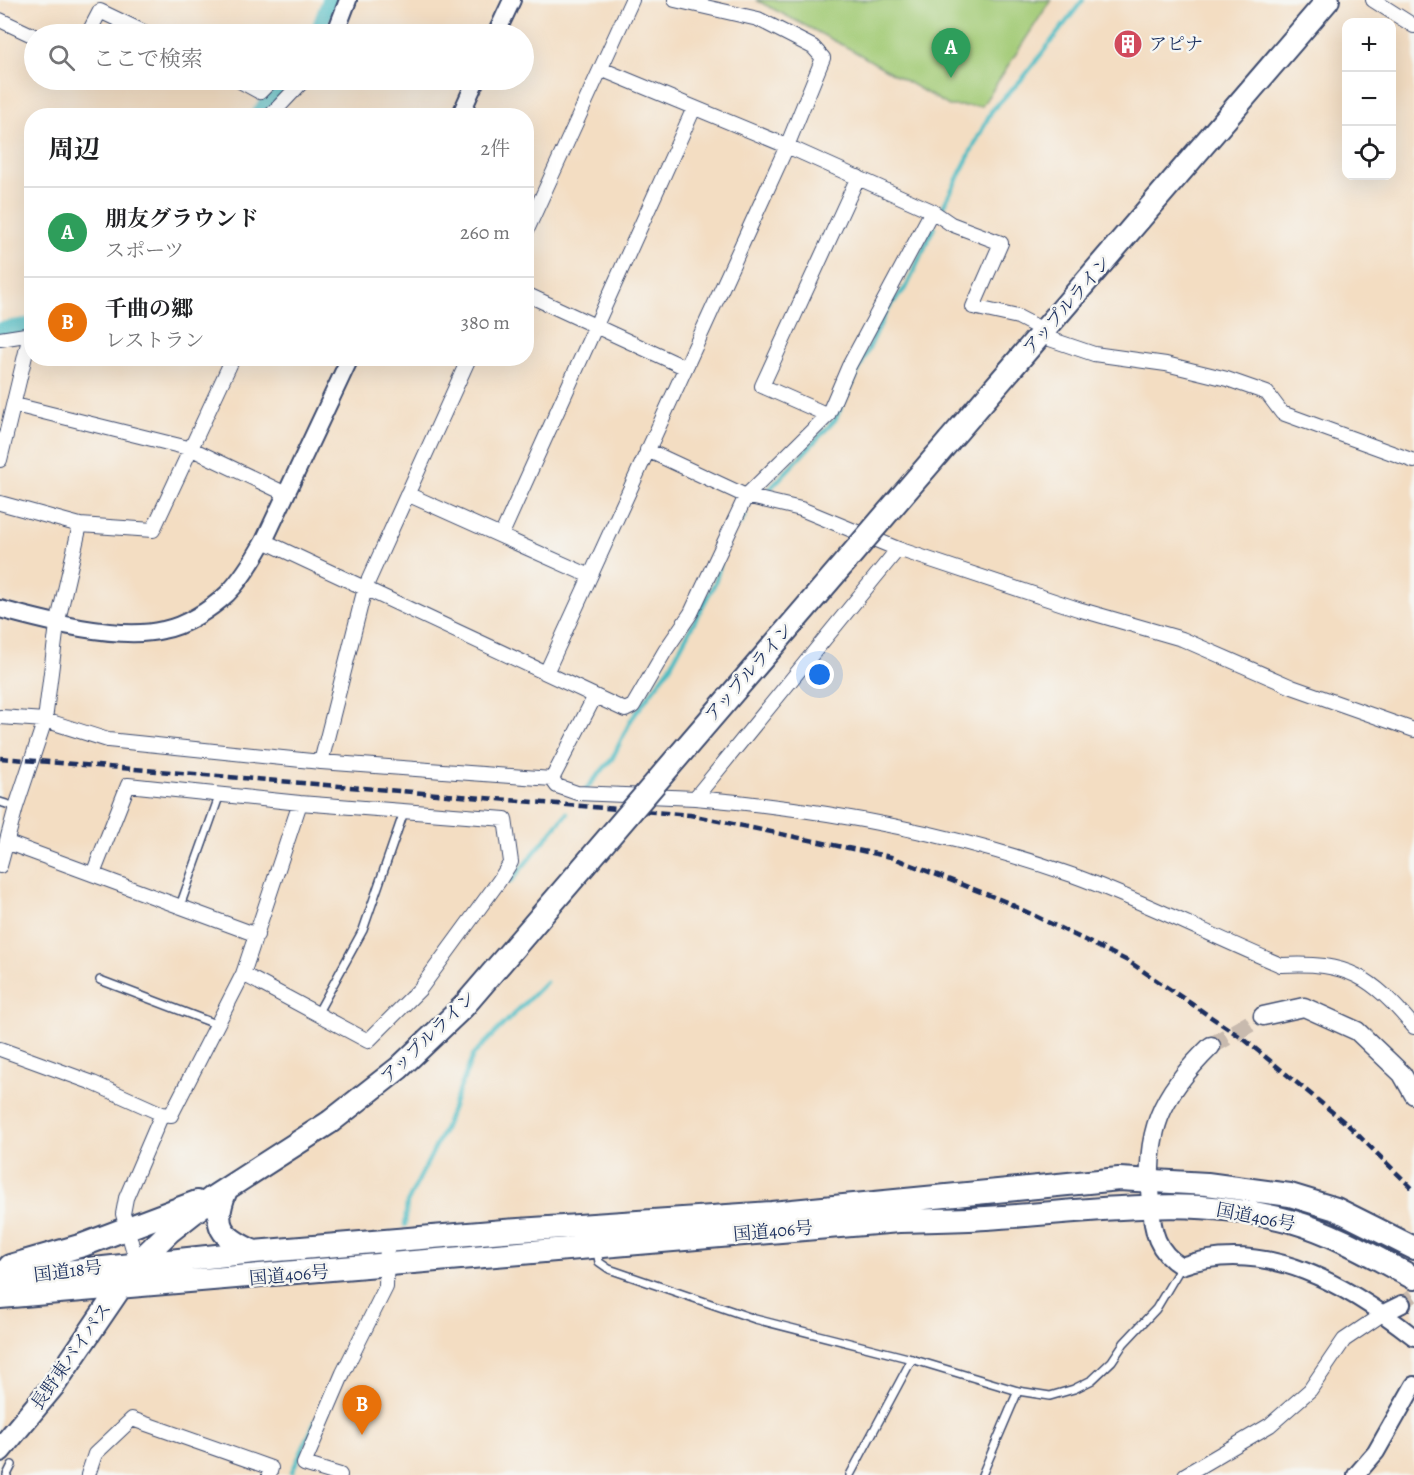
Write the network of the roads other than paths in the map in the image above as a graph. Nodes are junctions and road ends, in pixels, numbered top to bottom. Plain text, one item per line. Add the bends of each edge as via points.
1 (348, 0) edge
2 (512, 0) edge
3 (632, 0) edge
4 (675, 0) edge
5 (1328, 0) edge
6 (1373, 0) edge
7 (0, 20) edge
8 (93, 24) edge
9 (127, 24) edge
10 (339, 24) edge
11 (501, 24) edge
12 (1414, 26) edge
13 (24, 31) edge
14 (601, 69) junction
15 (295, 90) edge
16 (472, 90) edge
17 (278, 108) edge
18 (464, 108) edge
19 (694, 108) junction
20 (787, 146) junction
21 (858, 177) junction
22 (932, 211) junction
23 (534, 215) edge
24 (534, 298) edge
25 (597, 327) junction
26 (1043, 333) junction
27 (24, 336) edge
28 (0, 339) edge
29 (24, 366) edge
30 (226, 366) edge
31 (346, 366) edge
32 (465, 366) edge
33 (684, 367) junction
34 (15, 405) junction
35 (828, 415) junction
36 (192, 449) junction
37 (647, 450) junction
38 (0, 460) edge
39 (1414, 461) edge
40 (286, 494) junction
41 (407, 494) junction
42 (746, 496) junction
43 (0, 503) edge
44 (80, 525) junction
45 (501, 536) junction
46 (264, 541) junction
47 (898, 549) junction
48 (590, 576) junction
49 (365, 588) junction
50 (0, 609) edge
51 (57, 625) junction
52 (546, 673) junction
53 (595, 696) junction
54 (0, 717) edge
55 (45, 720) junction
56 (1414, 730) edge
57 (321, 762) junction
58 (552, 779) junction
59 (220, 794) junction
60 (695, 798) junction
61 (0, 802) edge
62 (300, 803) junction
63 (16, 807) junction
64 (405, 810) junction
65 (8, 843) junction
66 (0, 866) edge
67 (93, 874) junction
68 (180, 906) junction
69 (257, 935) junction
70 (243, 974) junction
71 (100, 980) dead end
72 (317, 1014) junction
73 (1263, 1016) tunnel mouth
74 (218, 1025) junction
75 (1414, 1027) edge
76 (1211, 1046) tunnel mouth
77 (0, 1049) edge
78 (1414, 1095) edge
79 (162, 1114) junction
80 (1149, 1181) junction
81 (219, 1194) junction
82 (1150, 1204) junction
83 (129, 1228) junction
84 (387, 1241) junction
85 (597, 1246) junction
86 (1414, 1248) edge
87 (254, 1252) junction
88 (137, 1263) junction
89 (389, 1266) junction
90 (1182, 1266) junction
91 (0, 1268) edge
92 (1414, 1278) edge
93 (0, 1279) edge
94 (119, 1289) junction
95 (0, 1298) edge
96 (1402, 1304) tunnel mouth
97 (1384, 1313) junction
98 (1414, 1337) edge
99 (912, 1359) junction
100 (1414, 1385) edge
101 (1018, 1391) junction
102 (9, 1428) edge
103 (6, 1458) edge
104 (302, 1469) edge
105 (7, 1475) edge
106 (88, 1475) edge
107 (269, 1475) edge
108 (340, 1475) edge
109 (850, 1475) edge
110 (982, 1475) edge
111 (1185, 1475) edge
112 (1356, 1475) edge

1 - 10 street
2 - 11 street
3 - 14 street
4 - 20 street via 758,19 813,47 823,58
5 - 26 highway, アップルライン
6 - 12 street
7 - 13 street
8 - 9 street via 100,11
14 - 19 street
14 - 23 street
15 - 17 street
16 - 18 street
19 - 20 street
19 - 25 street
20 - 21 street
20 - 33 street
21 - 22 street
21 - 35 street via 762,386
22 - 26 street via 951,224 1001,243 973,307 1018,317
22 - 35 street via 849,366
24 - 25 street
25 - 33 street
25 - 45 street
26 - 39 street via 1094,354 1166,364 1227,379 1267,393 1282,413
26 - 81 highway, アップルライン, bridge via 463,1007 399,1068 330,1122
27 - 28 street
29 - 34 street
30 - 36 street
31 - 40 street
32 - 41 street
33 - 37 street
34 - 36 street
34 - 38 street
35 - 42 street
36 - 40 street
36 - 44 street via 153,531
37 - 42 street
37 - 48 street
40 - 46 street
41 - 45 street
41 - 49 street
42 - 47 street via 819,515
42 - 53 street via 691,613 633,706 625,710
43 - 44 street
44 - 51 street
45 - 48 street
46 - 49 street
46 - 51 street via 228,594 184,622 164,630 138,633
47 - 56 street via 1182,639 1293,687
47 - 60 street
48 - 52 street
49 - 52 street
49 - 57 street
50 - 51 street
51 - 55 street
52 - 53 street
53 - 58 street
54 - 55 street
55 - 57 street via 108,740
55 - 63 street
57 - 58 street
58 - 60 street via 557,786 577,793
59 - 62 street
59 - 67 street via 128,785
59 - 68 lane
60 - 75 street via 850,816 990,849 1073,876 1281,965 1316,963 1354,973 1387,995
61 - 63 lane
62 - 64 street
62 - 69 street
63 - 65 street
64 - 72 lane via 363,930
64 - 72 street via 505,819 511,862 420,989 368,1041
65 - 66 street
65 - 67 street
67 - 68 street
68 - 69 street
69 - 70 street
70 - 72 street
70 - 74 street
71 - 74 lane
73 - 78 main road via 1304,1007 1357,1031 1402,1074
74 - 79 street via 171,1115
76 - 80 main road via 1188,1069 1160,1110 1150,1143
77 - 79 street via 93,1083
79 - 83 street via 126,1198 123,1214
80 - 82 main road
80 - 84 highway, 国道406号 via 1119,1179 771,1213
80 - 86 highway, 国道406号 via 1290,1195 1336,1209
81 - 83 highway
81 - 87 highway via 218,1219 222,1230 231,1240
81 - 88 highway, アップルライン via 170,1231
82 - 85 highway, 国道406号
82 - 90 street via 1154,1237 1169,1259
82 - 92 highway, 国道406号 via 1226,1209 1296,1223
83 - 88 street
83 - 91 highway
84 - 87 highway, 国道406号
84 - 89 street
85 - 89 highway, 国道406号
85 - 99 lane via 599,1262 609,1269 755,1318
87 - 88 highway, 国道406号
88 - 93 highway, 国道18号
88 - 94 highway, アップルライン
89 - 94 highway, 国道406号
89 - 104 street via 386,1287 343,1373
90 - 97 street via 1205,1257 1275,1261 1303,1269
90 - 101 lane via 1156,1310 1092,1380 1050,1396
94 - 95 highway, 国道18号
94 - 102 highway, 長野東バイパス via 54,1385
96 - 97 street
97 - 98 street
97 - 111 street via 1344,1340 1310,1390 1270,1425
99 - 101 lane
99 - 109 lane
100 - 112 street via 1376,1452
101 - 110 lane
102 - 103 highway, 長野東バイパス
103 - 105 lane
104 - 108 street
106 - 107 street via 95,1454 132,1419 271,1468

